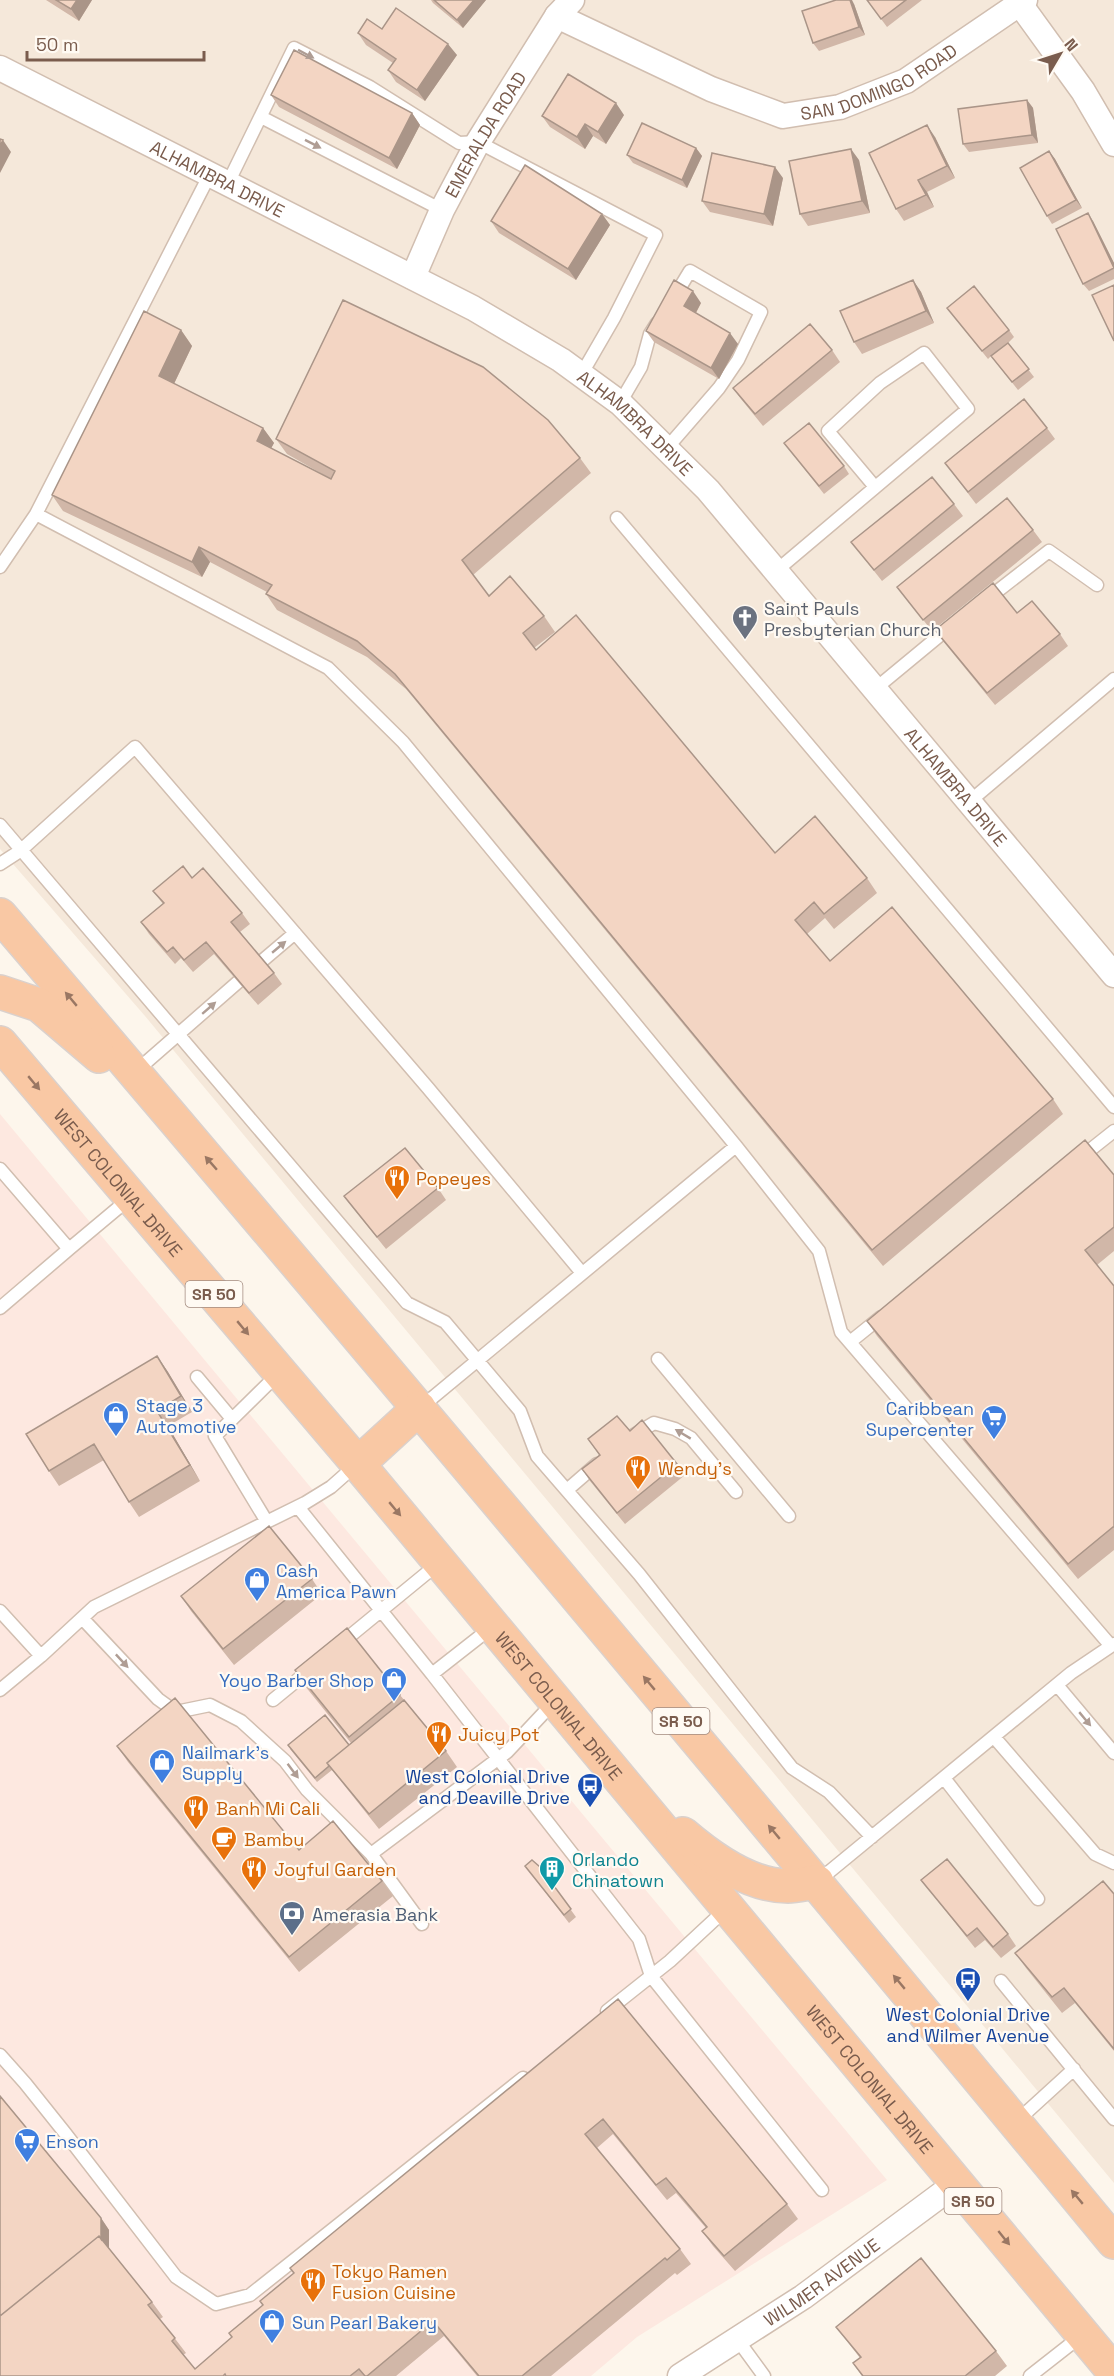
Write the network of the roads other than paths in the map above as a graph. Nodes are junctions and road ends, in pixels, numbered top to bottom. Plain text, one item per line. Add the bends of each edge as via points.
1 (1022, 2) edge
2 (565, 8) edge
3 (0, 68) edge
4 (261, 117) junction
5 (478, 142) junction
6 (1114, 144) edge
7 (219, 179) junction
8 (442, 210) junction
9 (413, 277) junction
10 (581, 375) junction
11 (620, 403) junction
12 (666, 449) junction
13 (875, 487) junction
14 (36, 514) junction
15 (617, 518) dead end
16 (0, 567) edge
17 (776, 570) junction
18 (1098, 585) dead end
19 (975, 609) edge
20 (956, 623) edge
21 (1114, 679) edge
22 (875, 689) junction
23 (969, 802) junction
24 (0, 825) edge
25 (20, 851) junction
26 (0, 864) edge
27 (0, 915) edge
28 (295, 933) junction
29 (262, 961) edge
30 (1114, 975) edge
31 (238, 982) edge
32 (0, 992) edge
33 (179, 1034) junction
34 (0, 1043) edge
35 (134, 1072) junction
36 (1114, 1107) edge
37 (177, 1123) junction
38 (1114, 1131) edge
39 (736, 1146) junction
40 (1068, 1168) edge
41 (0, 1169) edge
42 (131, 1197) junction
43 (69, 1249) junction
44 (582, 1273) junction
45 (894, 1306) edge
46 (0, 1308) edge
47 (850, 1342) junction
48 (658, 1359) dead end
49 (476, 1360) junction
50 (280, 1372) junction
51 (197, 1377) dead end
52 (419, 1408) junction
53 (232, 1419) junction
54 (632, 1436) edge
55 (603, 1460) edge
56 (358, 1464) junction
57 (567, 1490) junction
58 (736, 1492) dead end
59 (298, 1507) junction
60 (789, 1516) dead end
61 (267, 1522) junction
62 (440, 1562) junction
63 (382, 1610) junction
64 (0, 1611) edge
65 (82, 1618) junction
66 (493, 1626) junction
67 (1113, 1645) edge
68 (41, 1656) junction
69 (432, 1674) junction
70 (1057, 1685) junction
71 (0, 1690) edge
72 (273, 1700) dead end
73 (555, 1700) junction
74 (994, 1737) junction
75 (1114, 1753) edge
76 (498, 1758) junction
77 (944, 1778) junction
78 (631, 1791) junction
79 (872, 1837) junction
80 (370, 1854) junction
81 (1114, 1863) edge
82 (817, 1882) junction
83 (1038, 1899) dead end
84 (728, 1907) junction
85 (422, 1924) dead end
86 (651, 1976) junction
87 (1001, 1981) dead end
88 (595, 2020) edge
89 (0, 2055) edge
90 (1074, 2069) junction
91 (530, 2072) edge
92 (1114, 2119) edge
93 (1015, 2122) junction
94 (958, 2182) junction
95 (822, 2190) dead end
96 (1114, 2242) edge
97 (1083, 2334) junction
98 (737, 2339) junction
99 (1114, 2372) edge
100 (680, 2376) edge
101 (764, 2376) edge
102 (1030, 2376) edge

1 - 2 street, SAN DOMINGO ROAD via 906,81 840,107 783,116 711,89
1 - 6 street
2 - 5 street, EMERALDA ROAD
3 - 7 street, ALHAMBRA DRIVE
4 -> 5 lane via 294,48 370,87 459,143
4 - 7 lane
4 -> 8 lane
5 - 8 street, EMERALDA ROAD
5 - 10 lane via 656,235
7 - 9 street, ALHAMBRA DRIVE
7 - 14 lane
8 - 9 street, EMERALDA ROAD
9 - 10 street, ALHAMBRA DRIVE via 483,314
10 - 11 street, ALHAMBRA DRIVE
11 - 12 street, ALHAMBRA DRIVE
11 - 12 lane via 641,367 650,334 690,271 761,312 720,388
12 - 17 street, ALHAMBRA DRIVE via 708,490
13 - 13 lane via 968,410 924,353 880,383 828,431
13 - 17 lane
14 - 16 lane
14 - 39 lane via 328,668 403,742
15 - 36 lane
17 - 22 street, ALHAMBRA DRIVE
18 - 19 lane via 1049,551
20 - 22 lane
21 - 23 lane
22 - 23 street, ALHAMBRA DRIVE
23 - 30 street, ALHAMBRA DRIVE
24 - 25 lane
25 - 26 lane
25 - 28 lane via 135,747
25 - 33 lane
35 -> 27 highway, SR 50
29 -> 28 lane
28 - 44 lane
33 -> 31 lane
32 - 37 highway via 39,1005
33 - 35 lane
33 - 49 lane via 407,1303 445,1322
34 -> 42 highway, WEST COLONIAL DRIVE / SR 50
35 - 37 highway, SR 50
52 -> 37 highway, SR 50
38 - 40 lane
39 - 44 lane
39 - 47 lane via 819,1251 841,1332
41 - 43 lane
42 - 43 lane
42 -> 50 highway, WEST COLONIAL DRIVE / SR 50
43 - 46 lane
44 - 49 lane
45 - 47 lane
47 - 67 lane
48 - 60 lane
49 - 52 lane
49 - 57 lane via 520,1411 537,1456
50 - 53 lane
50 - 56 highway, WEST COLONIAL DRIVE / SR 50
51 - 53 lane
52 - 56 highway
82 -> 52 highway, SR 50
53 - 61 lane via 215,1436
58 -> 54 lane via 691,1438 675,1429 654,1423
55 - 57 lane
56 - 59 lane
56 -> 62 highway, WEST COLONIAL DRIVE / SR 50
57 - 79 lane via 639,1574 792,1768 829,1792
59 - 61 lane
59 - 63 lane
61 - 65 lane via 94,1607
62 - 63 lane
62 - 66 highway, WEST COLONIAL DRIVE / SR 50
63 - 69 lane
63 - 72 lane
64 - 68 lane
65 - 68 lane
65 -> 80 lane via 158,1699 176,1712 210,1706 241,1720 285,1761 307,1790
66 - 69 lane
66 - 73 highway, WEST COLONIAL DRIVE / SR 50
67 - 70 lane
68 - 71 lane
69 - 76 lane
70 - 74 lane
70 -> 75 lane
73 - 76 lane
73 - 78 highway, WEST COLONIAL DRIVE / SR 50
74 - 77 lane
74 - 81 lane via 1095,1854
76 - 80 lane
76 - 86 lane via 639,1939
77 - 79 lane
77 - 83 lane
78 - 82 highway via 706,1854 753,1879 787,1886
78 - 84 highway, WEST COLONIAL DRIVE / SR 50
79 - 82 lane
80 - 85 lane
93 -> 82 highway, SR 50
84 - 86 lane
84 - 94 highway, WEST COLONIAL DRIVE / SR 50
86 - 88 lane
86 - 95 lane
87 - 90 lane
89 - 91 lane via 176,2277 216,2304 250,2295
90 - 92 lane
90 - 93 lane
96 -> 93 highway, SR 50
94 -> 97 highway, WEST COLONIAL DRIVE / SR 50
94 - 98 street, WILMER AVENUE via 803,2297
97 - 99 highway, WEST COLONIAL DRIVE / SR 50
97 - 102 lane
98 - 100 street, WILMER AVENUE
98 - 101 lane

